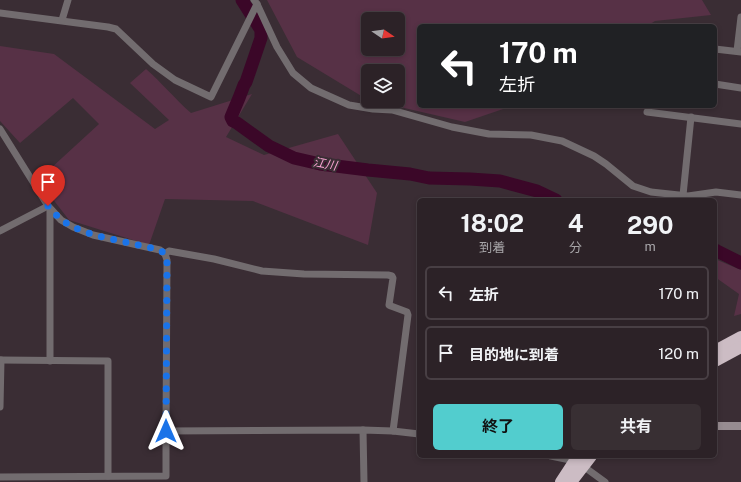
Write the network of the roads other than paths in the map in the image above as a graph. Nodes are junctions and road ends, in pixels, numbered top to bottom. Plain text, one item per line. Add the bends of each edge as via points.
1 (68, 0) edge
2 (256, 2) edge
3 (0, 13) edge
4 (741, 18) edge
5 (62, 20) junction
6 (717, 49) edge
7 (739, 52) edge
8 (717, 84) edge
9 (741, 88) edge
10 (660, 110) edge
11 (647, 112) dead end
12 (691, 117) junction
13 (741, 124) edge
14 (0, 129) edge
15 (741, 194) edge
16 (683, 195) junction
17 (49, 207) junction
18 (0, 231) edge
19 (165, 254) junction
20 (741, 337) edge
21 (741, 347) edge
22 (717, 350) edge
23 (0, 360) edge
24 (717, 360) edge
25 (50, 361) junction
26 (0, 407) edge
27 (717, 426) edge
28 (741, 426) edge
29 (363, 430) junction
30 (166, 431) junction
31 (393, 431) junction
32 (417, 434) edge
33 (562, 458) edge
34 (579, 461) edge
35 (108, 476) junction
36 (0, 477) edge
37 (166, 479) edge
38 (364, 482) edge
39 (561, 482) edge
40 (571, 482) edge
41 (605, 482) edge

1 - 5 street
2 - 5 street via 211,97 175,80 153,64 116,29
2 - 16 street via 276,47 293,73 311,88 349,105 392,110 452,127 489,134 531,135 562,141 594,156 633,186 651,192
3 - 5 street
4 - 7 street
6 - 7 street
8 - 9 street
10 - 11 street
10 - 12 street
12 - 13 street
12 - 16 street
14 - 17 street
15 - 16 street via 716,192
17 - 18 street
17 - 19 street via 61,220 87,233 160,250
17 - 25 street
19 - 30 street
19 - 31 street via 169,251 262,271 392,276 389,304 407,312 408,315
20 - 22 highway
21 - 24 highway
23 - 25 street
23 - 26 street
25 - 35 street via 108,361
27 - 28 street
29 - 30 street
29 - 31 street
29 - 38 street
30 - 37 street
31 - 32 street
33 - 34 street
34 - 39 highway
34 - 40 highway
34 - 41 street
35 - 36 street
35 - 37 street

